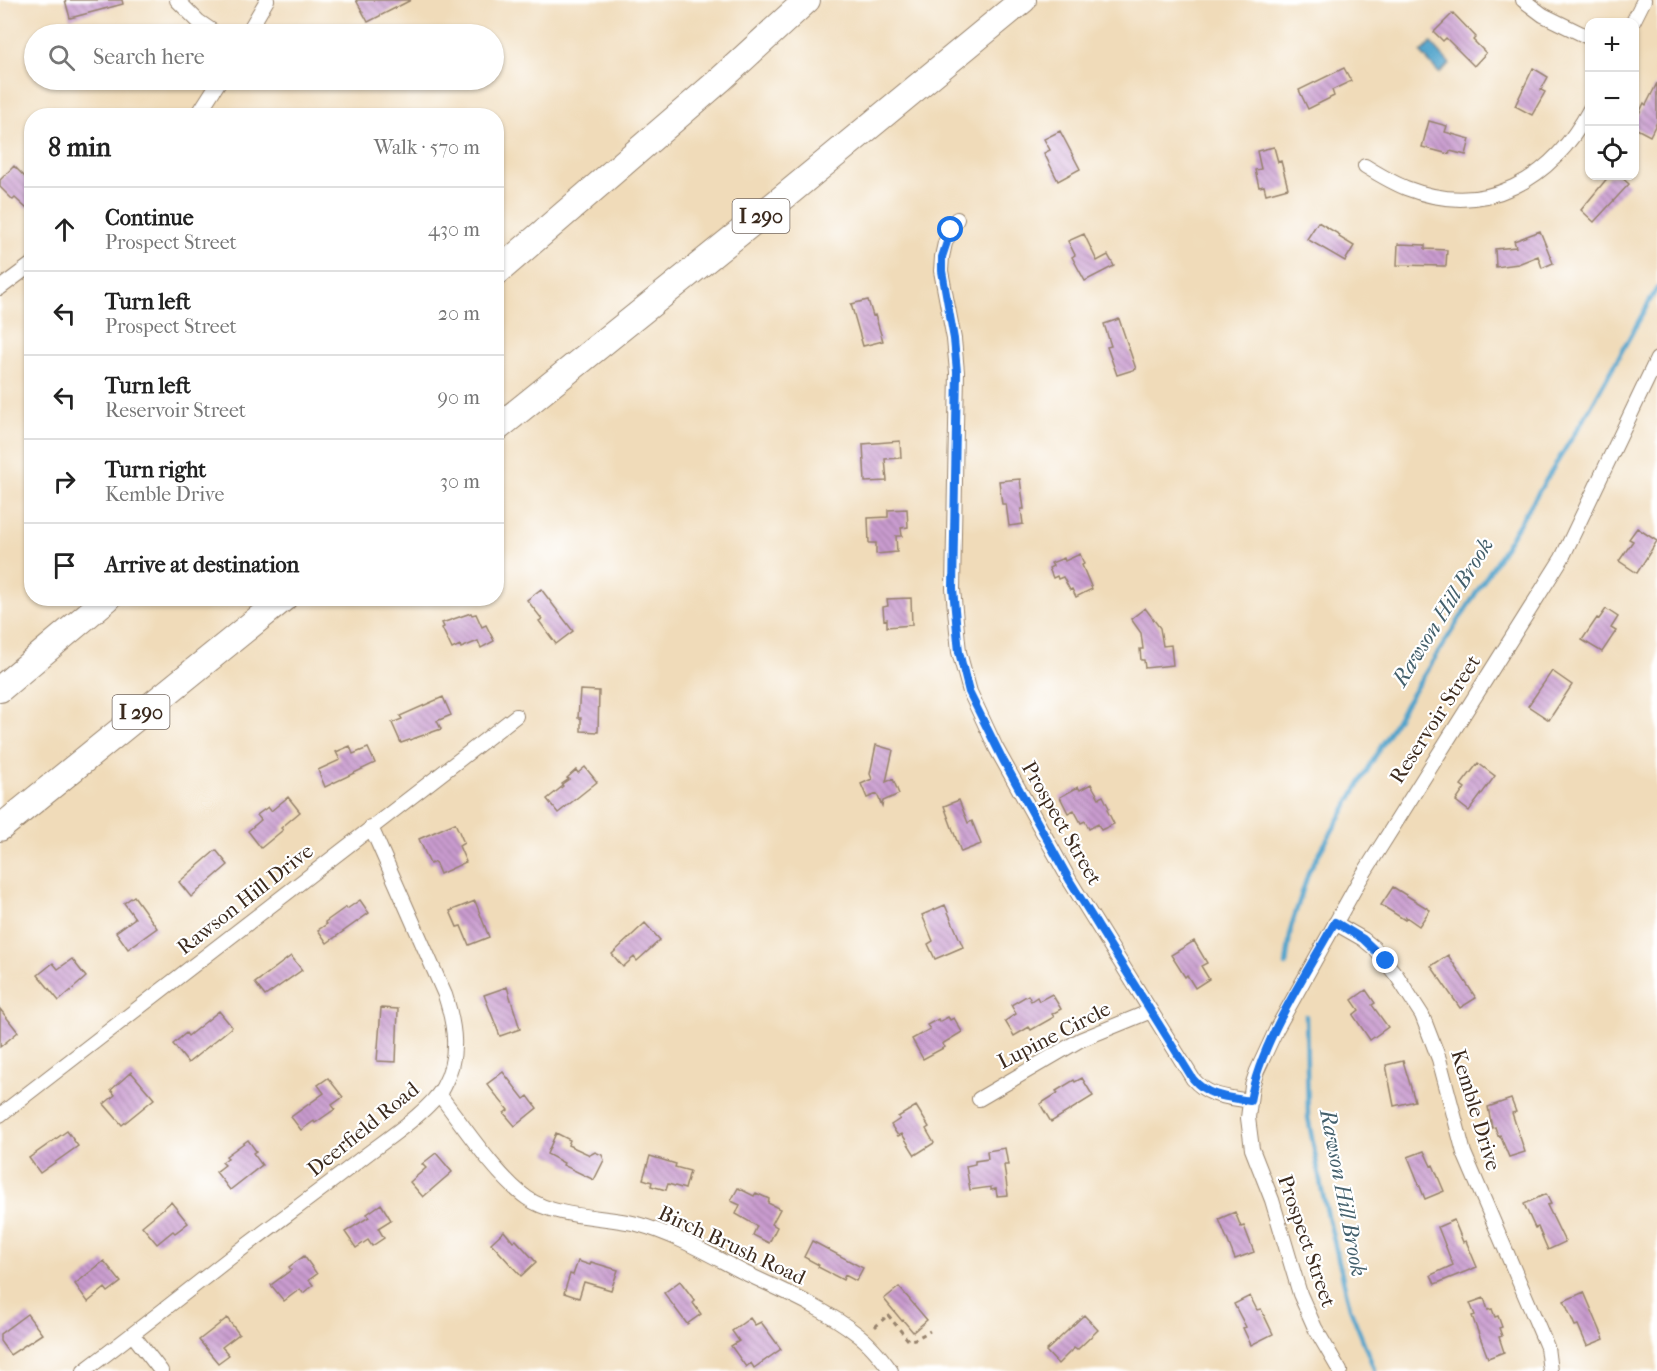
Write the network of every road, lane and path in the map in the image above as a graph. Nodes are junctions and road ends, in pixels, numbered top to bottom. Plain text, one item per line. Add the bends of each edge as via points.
1 (177, 0) edge
2 (267, 0) edge
3 (807, 0) edge
4 (1023, 0) edge
5 (1523, 0) edge
6 (1644, 0) edge
7 (1635, 18) edge
8 (202, 24) edge
9 (253, 24) edge
10 (1585, 36) edge
11 (214, 90) edge
12 (202, 108) edge
13 (1585, 117) edge
14 (1365, 166) dead end
15 (957, 219) dead end
16 (504, 266) edge
17 (24, 270) edge
18 (0, 288) edge
19 (1657, 360) edge
20 (504, 423) edge
21 (99, 606) edge
22 (274, 606) edge
23 (0, 689) edge
24 (516, 716) dead end
25 (371, 827) junction
26 (0, 828) edge
27 (1335, 922) junction
28 (1151, 1011) junction
29 (439, 1094) junction
30 (979, 1099) dead end
31 (1250, 1101) junction
32 (0, 1115) edge
33 (875, 1327) dead end
34 (930, 1331) dead end
35 (133, 1335) junction
36 (84, 1371) edge
37 (160, 1371) edge
38 (891, 1371) edge
39 (1340, 1371) edge
40 (1550, 1371) edge

1 - 8 street
2 - 9 street
3 - 16 highway
4 - 20 highway, I 290
5 - 10 street via 1543,15
6 - 7 street
11 - 12 street
13 - 14 street via 1554,159 1529,179 1499,193 1467,199 1433,196 1403,187
15 - 28 street, Prospect Street via 945,243 942,271 957,372 953,589 959,652 978,710 1032,815
17 - 18 street
19 - 27 street, Reservoir Street via 1562,558
21 - 23 highway
22 - 26 highway, I 290
24 - 25 street, Rawson Hill Drive
25 - 29 street, Deerfield Road via 452,1017 454,1053
25 - 32 street, Rawson Hill Drive
27 - 31 street, Reservoir Street via 1263,1056
27 - 40 street, Kemble Drive via 1374,948 1397,975 1422,1016 1439,1059 1464,1153 1547,1347
28 - 30 street, Lupine Circle via 1080,1040
28 - 31 street, Prospect Street via 1199,1086 1211,1094
29 - 35 street, Deerfield Road via 339,1177
29 - 38 street, Birch Brush Road via 511,1185 527,1198 569,1213 654,1229 682,1241 834,1318 859,1335
31 - 39 street, Prospect Street via 1252,1149 1297,1284 1315,1328
33 - 34 path via 888,1315 908,1340
35 - 36 street, Deerfield Road
35 - 37 street

